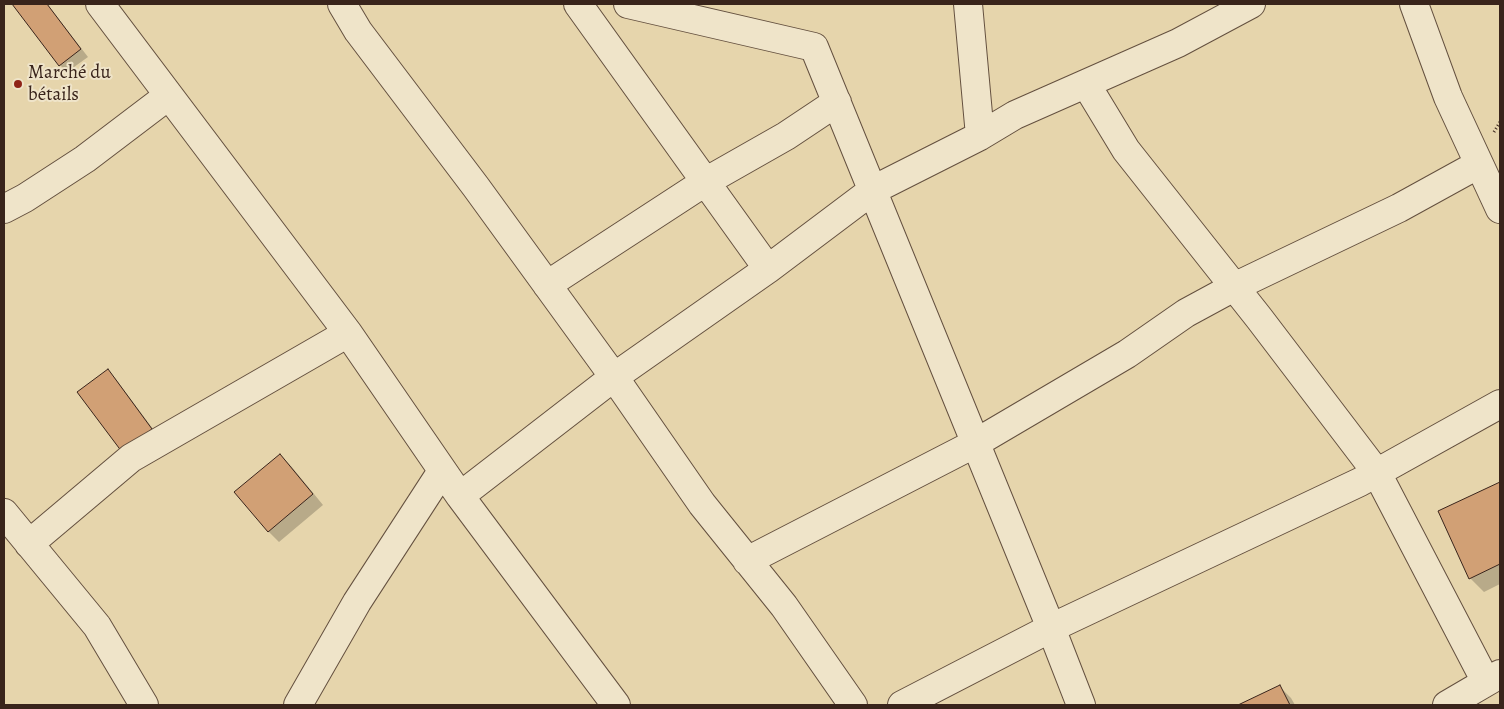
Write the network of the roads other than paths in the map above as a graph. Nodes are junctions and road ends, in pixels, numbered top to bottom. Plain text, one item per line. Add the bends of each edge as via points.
1 (100, 4) edge
2 (342, 4) edge
3 (578, 4) edge
4 (968, 4) edge
5 (1251, 4) edge
6 (1414, 4) edge
7 (645, 6) edge
8 (1086, 84) junction
9 (168, 96) junction
10 (837, 102) junction
11 (980, 136) junction
12 (1479, 164) junction
13 (706, 182) junction
14 (873, 190) junction
15 (4, 209) edge
16 (1500, 209) edge
17 (768, 269) junction
18 (547, 285) junction
19 (1234, 287) junction
20 (348, 333) junction
21 (614, 377) junction
22 (1500, 404) edge
23 (974, 444) junction
24 (442, 471) junction
25 (1377, 473) junction
26 (460, 496) junction
27 (4, 513) edge
28 (29, 544) junction
29 (747, 561) junction
30 (1051, 628) junction
31 (1493, 678) edge
32 (144, 705) edge
33 (298, 705) edge
34 (616, 705) edge
35 (853, 705) edge
36 (902, 705) edge
37 (1080, 705) edge
38 (1447, 705) edge

1 - 9 street
2 - 18 street via 358,32
3 - 13 street
4 - 11 street
5 - 8 street via 1178,43
6 - 12 street via 1448,97
7 - 10 street via 814,47
8 - 11 street via 1015,115
8 - 19 street via 1126,150
9 - 15 street via 84,159
9 - 20 street
10 - 13 street
10 - 14 street
11 - 14 street
12 - 16 street
12 - 19 street via 1399,208
13 - 17 street
13 - 18 street
14 - 17 street
14 - 23 street
17 - 21 street
18 - 21 street
19 - 23 street via 1186,313 1127,354
19 - 25 street
20 - 24 street
20 - 28 street via 131,458
21 - 26 street
21 - 29 street via 702,504
22 - 25 street
23 - 29 street
23 - 30 street
24 - 26 street
24 - 33 street via 358,602
25 - 30 street
25 - 31 street
26 - 34 street
27 - 28 street
28 - 32 street via 97,626
29 - 35 street via 784,606
30 - 36 street
30 - 37 street
31 - 38 street

